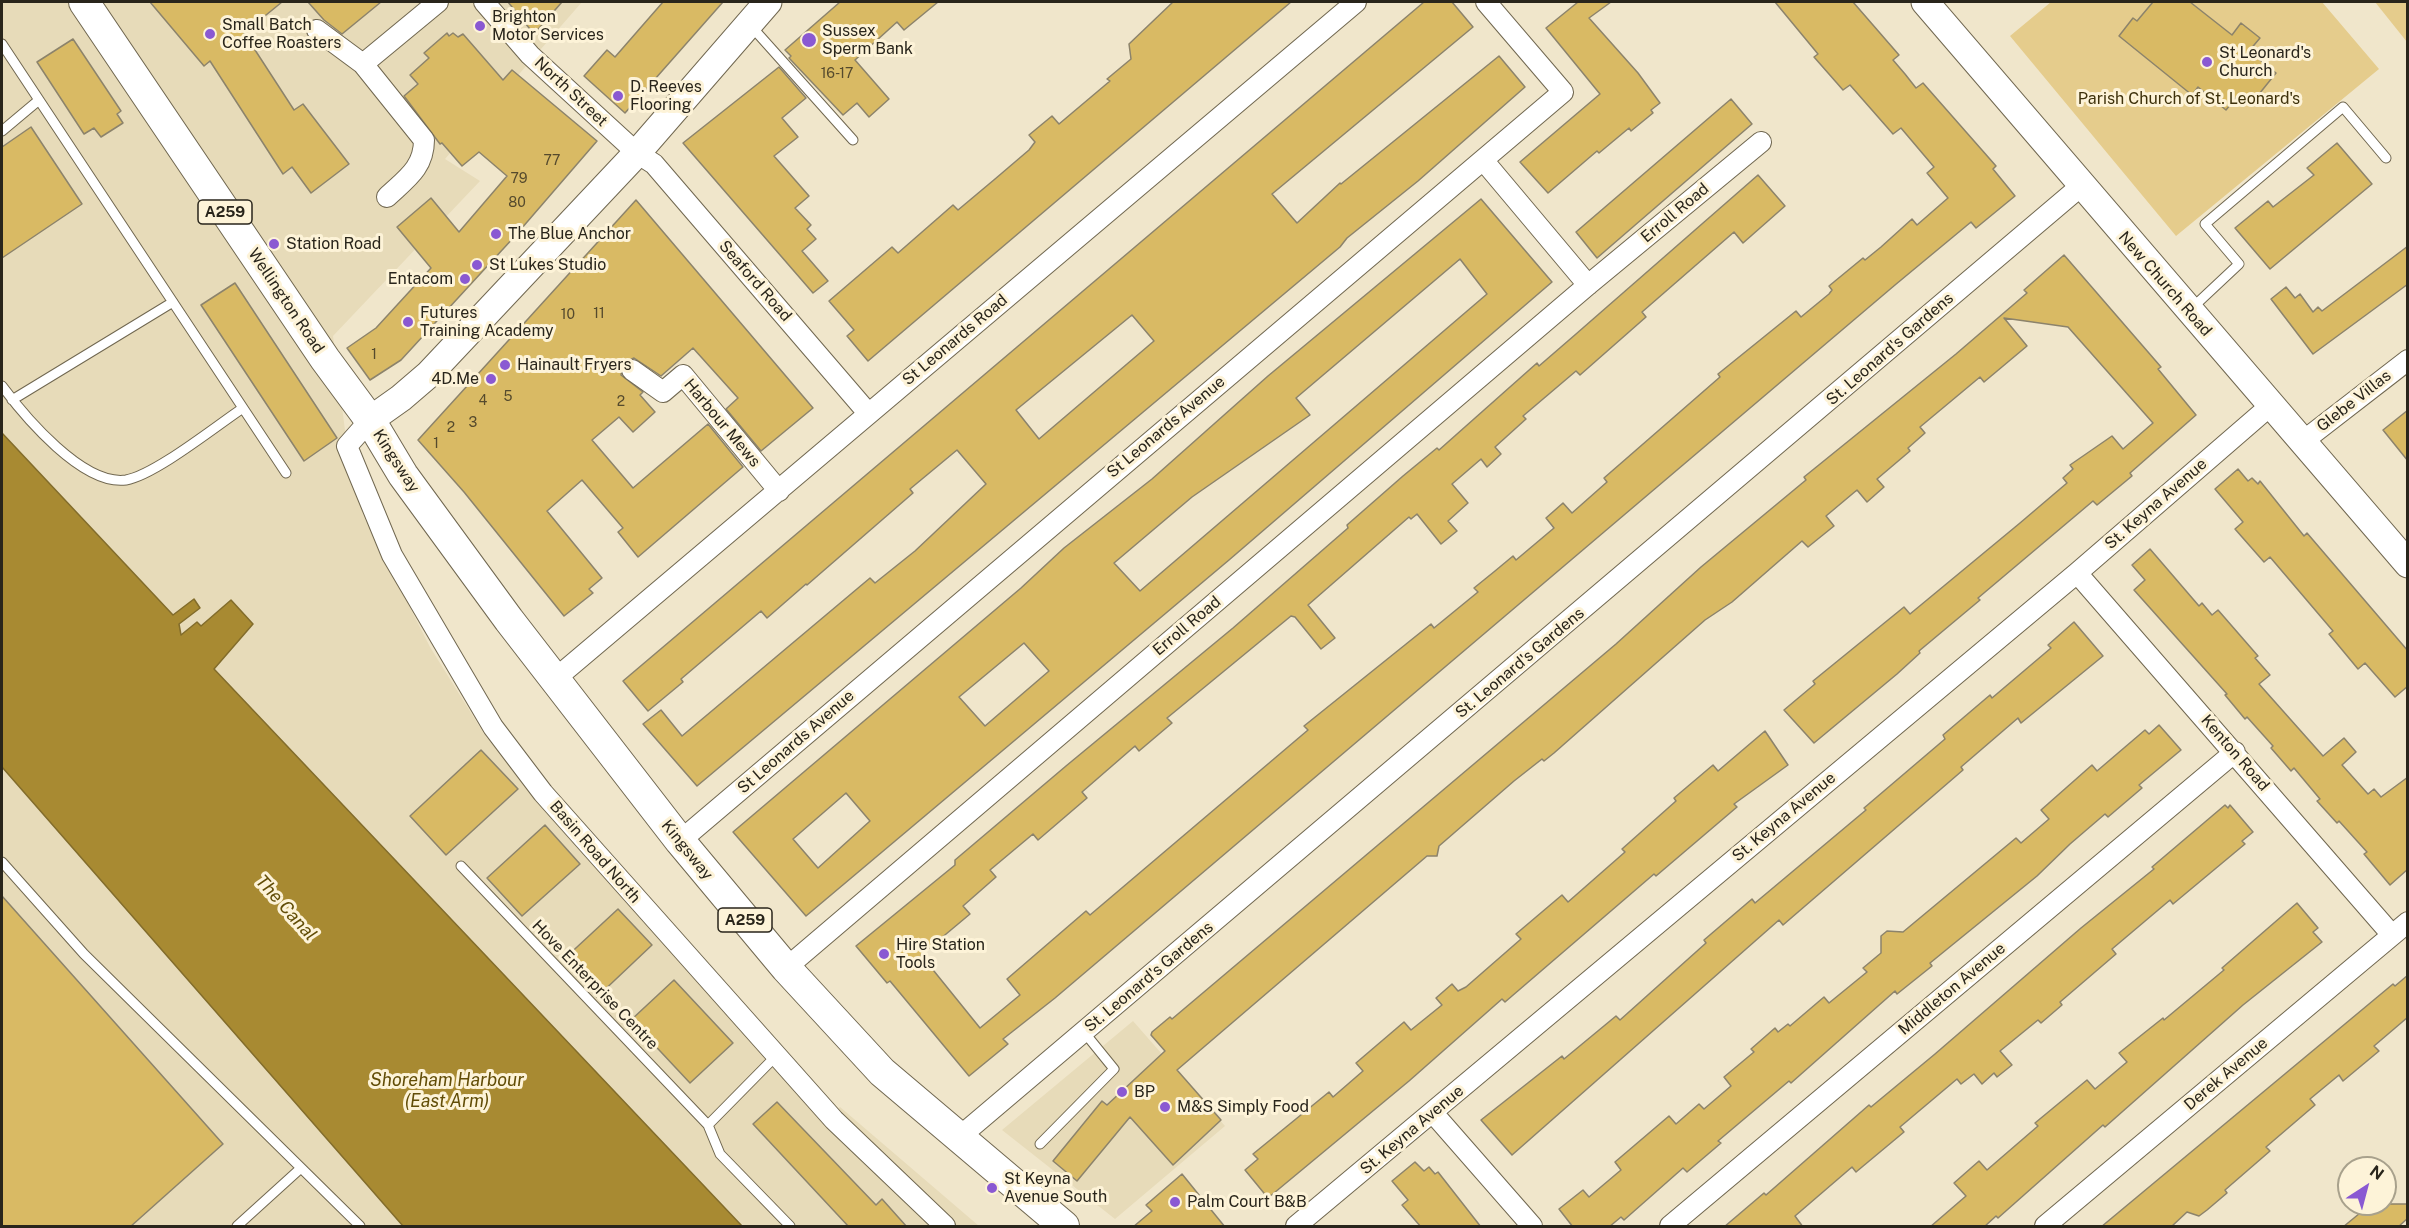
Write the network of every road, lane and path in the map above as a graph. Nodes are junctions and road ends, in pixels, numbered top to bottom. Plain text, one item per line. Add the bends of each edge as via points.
1 (438, 2) edge
2 (484, 2) edge
3 (768, 2) edge
4 (1356, 2) edge
5 (1486, 2) edge
6 (1925, 2) edge
7 (86, 3) edge
8 (748, 22) junction
9 (317, 30) dead end
10 (2, 44) edge
11 (363, 64) junction
12 (39, 100) junction
13 (2, 131) edge
14 (853, 140) dead end
15 (1761, 142) dead end
16 (637, 153) junction
17 (2386, 158) dead end
18 (1483, 160) junction
19 (2081, 186) junction
20 (387, 198) dead end
21 (1588, 285) junction
22 (173, 302) junction
23 (2189, 311) junction
24 (2408, 360) edge
25 (632, 370) dead end
26 (2, 386) edge
27 (12, 400) junction
28 (2270, 406) junction
29 (243, 408) junction
30 (868, 413) junction
31 (370, 420) junction
32 (2301, 442) junction
33 (286, 472) dead end
34 (780, 491) junction
35 (2408, 564) edge
36 (2077, 573) junction
37 (555, 680) junction
38 (2235, 752) junction
39 (680, 841) junction
40 (2, 862) edge
41 (461, 866) dead end
42 (2408, 922) edge
43 (2392, 935) junction
44 (786, 968) junction
45 (1084, 1032) junction
46 (776, 1056) junction
47 (1433, 1113) junction
48 (708, 1125) junction
49 (957, 1139) junction
50 (1040, 1144) dead end
51 (301, 1168) junction
52 (237, 1227) edge
53 (360, 1227) edge
54 (790, 1227) edge
55 (945, 1227) edge
56 (1064, 1227) edge
57 (1296, 1227) edge
58 (1532, 1227) edge
59 (1670, 1227) edge
60 (2045, 1227) edge

1 - 11 street
2 - 16 street, North Street via 530,54
3 - 8 main road
4 - 30 street, St Leonards Road
5 - 18 street, St Leonards Avenue via 1563,92
6 - 19 main road, New Church Road
7 - 31 main road, Wellington Road / A259
8 - 14 lane
8 - 16 main road
9 - 11 street
10 - 12 lane
11 - 20 street via 424,140 420,167
12 - 13 lane
12 - 22 lane
15 - 21 street, Erroll Road
16 - 30 street, Seaford Road via 654,164
16 - 31 main road via 429,374
17 - 23 lane via 2343,107 2205,224 2239,264
18 - 21 street
18 - 39 street, St Leonards Avenue
19 - 23 main road, New Church Road
19 - 45 street, St. Leonard's Gardens
21 - 44 street, Erroll Road
22 - 27 lane
22 - 29 lane
23 - 28 main road, New Church Road
24 - 32 street, Glebe Villas
25 - 34 street, Harbour Mews via 663,392 683,375
26 - 27 lane
27 - 29 lane via 80,466 104,478 126,480 153,468
28 - 32 main road, New Church Road
28 - 36 street, St. Keyna Avenue
29 - 33 lane
30 - 34 street, St Leonards Road
31 - 37 main road, Kingsway / A259 via 403,476
31 - 46 street, Basin Road North via 347,446 392,555 493,727 543,793
32 - 35 main road, New Church Road
34 - 37 street, St Leonards Road
36 - 38 street, Kenton Road
36 - 47 street, St. Keyna Avenue
37 - 39 main road, Kingsway / A259
38 - 43 street, Kenton Road
38 - 59 street, Middleton Avenue
39 - 44 main road, Kingsway / A259
40 - 51 lane via 84,954
41 - 48 lane, Hove Enterprise Centre
42 - 43 street, Derek Avenue
43 - 60 street, Derek Avenue
44 - 49 main road, Kingsway / A259 via 882,1072
45 - 49 street, St. Leonard's Gardens
45 - 50 lane via 1114,1069
46 - 48 lane
46 - 55 street, Basin Road North via 834,1120
47 - 57 street, St. Keyna Avenue
47 - 58 street
48 - 54 lane, Hove Enterprise Centre via 720,1154
49 - 56 main road, Kingsway / A259
51 - 52 lane
51 - 53 lane

